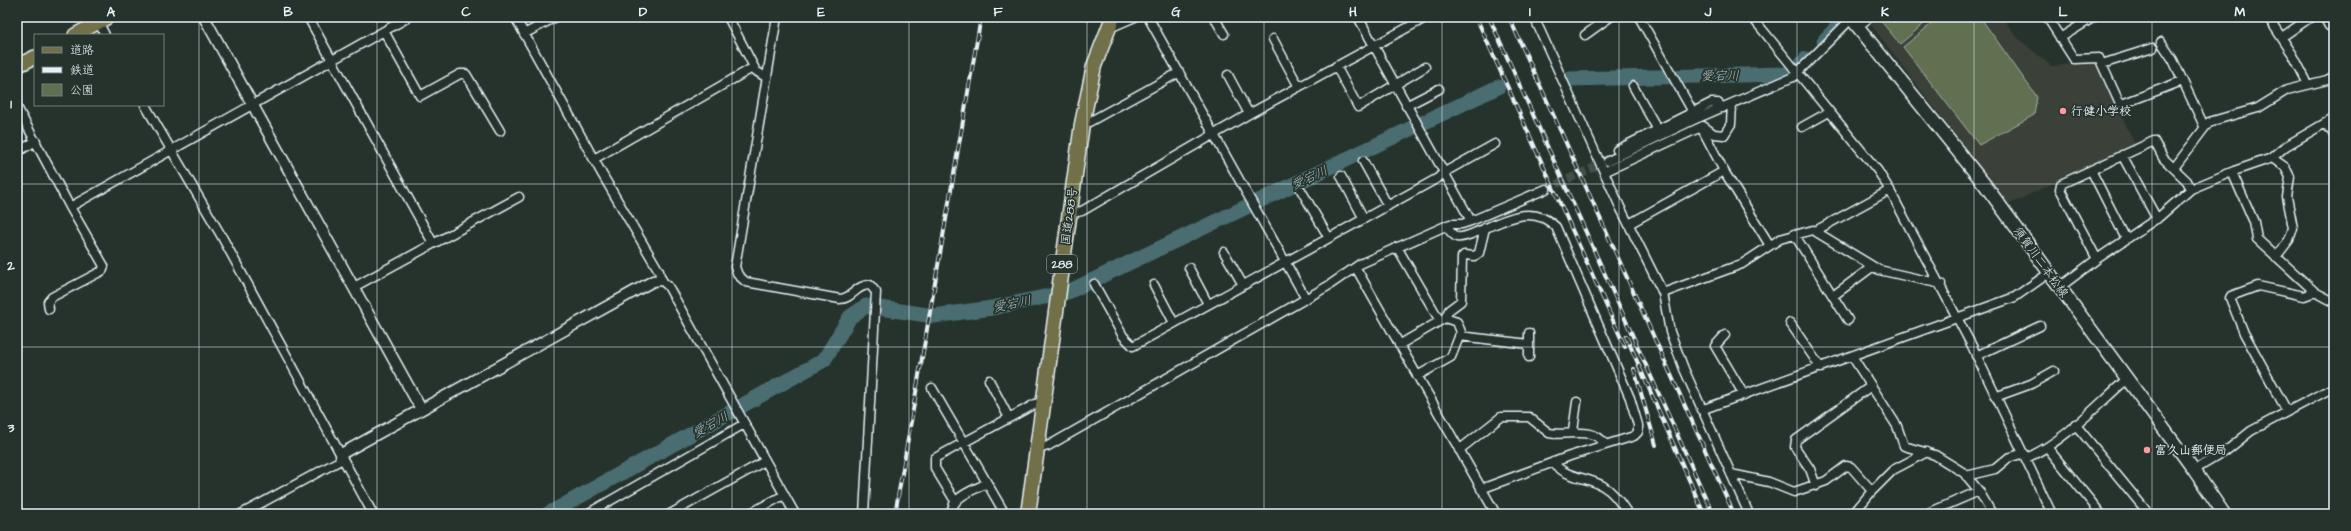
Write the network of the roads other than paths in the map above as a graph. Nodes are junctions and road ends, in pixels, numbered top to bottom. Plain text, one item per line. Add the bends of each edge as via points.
1 (204, 17) edge
2 (308, 17) edge
3 (409, 17) edge
4 (514, 17) edge
5 (556, 17) edge
6 (728, 17) edge
7 (777, 17) edge
8 (1135, 17) edge
9 (1148, 17) edge
10 (1214, 17) edge
11 (1358, 17) edge
12 (1427, 17) edge
13 (1535, 17) edge
14 (1610, 17) edge
15 (1639, 17) edge
16 (1752, 17) edge
17 (1870, 17) edge
18 (2047, 17) edge
19 (2094, 17) edge
20 (2268, 17) edge
21 (2311, 17) edge
22 (2324, 17) edge
23 (101, 19) edge
24 (1111, 20) edge
25 (1853, 21) edge
26 (2334, 26) edge
27 (384, 31) junction
28 (77, 34) edge
29 (105, 34) edge
30 (524, 34) junction
31 (1224, 34) dead end
32 (1585, 35) dead end
33 (2282, 37) junction
34 (2060, 38) junction
35 (1273, 39) dead end
36 (2161, 42) dead end
37 (1374, 45) junction
38 (2153, 48) dead end
39 (34, 58) edge
40 (332, 61) junction
41 (2102, 64) junction
42 (17, 66) edge
43 (1336, 66) junction
44 (754, 67) junction
45 (1425, 67) dead end
46 (1178, 73) junction
47 (1797, 74) junction
48 (1228, 75) dead end
49 (2334, 76) edge
50 (767, 78) junction
51 (2182, 81) junction
52 (2308, 84) junction
53 (1395, 85) junction
54 (1633, 86) dead end
55 (1299, 87) junction
56 (1439, 89) dead end
57 (253, 104) junction
58 (1732, 104) junction
59 (145, 106) edge
60 (1406, 106) junction
61 (17, 107) edge
62 (1829, 112) junction
63 (1249, 114) junction
64 (1696, 115) junction
65 (2334, 118) edge
66 (2326, 123) junction
67 (1082, 124) junction
68 (2204, 126) junction
69 (1702, 127) junction
70 (1802, 127) dead end
71 (1658, 130) junction
72 (500, 131) dead end
73 (1212, 135) junction
74 (2334, 135) edge
75 (36, 141) junction
76 (1495, 144) dead end
77 (17, 152) edge
78 (171, 152) junction
79 (2122, 156) junction
80 (2272, 158) junction
81 (594, 159) junction
82 (1599, 159) junction
83 (1363, 161) dead end
84 (1608, 161) tunnel mouth
85 (2174, 168) junction
86 (1724, 170) junction
87 (2091, 170) junction
88 (1604, 172) junction
89 (2232, 172) junction
90 (1443, 173) junction
91 (1341, 176) dead end
92 (1546, 189) tunnel mouth
93 (2191, 189) junction
94 (1301, 190) dead end
95 (1890, 190) junction
96 (519, 197) dead end
97 (1388, 206) junction
98 (70, 207) junction
99 (1070, 214) junction
100 (1364, 219) junction
101 (2157, 219) junction
102 (1471, 221) junction
103 (1629, 224) junction
104 (1446, 226) junction
105 (1485, 228) junction
106 (1817, 230) junction
107 (1794, 234) junction
108 (1329, 238) junction
109 (2126, 239) junction
110 (433, 242) junction
111 (1769, 244) junction
112 (1397, 247) junction
113 (1224, 252) dead end
114 (2276, 257) junction
115 (2097, 258) junction
116 (1285, 262) junction
117 (1872, 267) junction
118 (1189, 268) dead end
119 (1356, 268) junction
120 (2050, 273) junction
121 (661, 280) junction
122 (1094, 284) dead end
123 (1940, 284) junction
124 (1154, 285) dead end
125 (1243, 286) junction
126 (354, 287) junction
127 (2060, 288) junction
128 (2315, 292) junction
129 (1663, 293) junction
130 (1833, 296) junction
131 (1306, 298) junction
132 (2332, 299) edge
133 (1208, 304) junction
134 (49, 309) dead end
135 (1957, 318) junction
136 (1442, 319) junction
137 (1848, 320) dead end
138 (1174, 323) junction
139 (1790, 323) dead end
140 (2040, 326) dead end
141 (1529, 333) dead end
142 (1725, 335) dead end
143 (1459, 336) junction
144 (1529, 344) junction
145 (1399, 345) junction
146 (1852, 356) junction
147 (1976, 356) junction
148 (1529, 357) dead end
149 (1821, 368) junction
150 (2054, 371) dead end
151 (1417, 376) junction
152 (2127, 379) junction
153 (989, 380) dead end
154 (1871, 386) junction
155 (2334, 387) edge
156 (932, 388) dead end
157 (1744, 395) junction
158 (1995, 397) junction
159 (1044, 402) junction
160 (1577, 402) dead end
161 (421, 409) junction
162 (1701, 410) junction
163 (2287, 411) junction
164 (1010, 418) junction
165 (744, 424) junction
166 (2075, 424) junction
167 (1573, 432) junction
168 (964, 443) junction
169 (1605, 444) junction
170 (2047, 447) junction
171 (1038, 449) junction
172 (1459, 450) junction
173 (1927, 452) junction
174 (341, 454) junction
175 (2025, 455) junction
176 (765, 461) junction
177 (1553, 462) junction
178 (2194, 470) junction
179 (1731, 474) junction
180 (1966, 476) junction
181 (987, 483) junction
182 (1816, 486) junction
183 (1482, 489) junction
184 (1872, 491) junction
185 (1979, 491) junction
186 (784, 495) junction
187 (955, 501) junction
188 (2222, 513) edge
189 (241, 514) edge
190 (373, 514) edge
191 (588, 514) edge
192 (670, 514) edge
193 (749, 514) edge
194 (795, 514) edge
195 (864, 514) edge
196 (952, 514) edge
197 (1005, 514) edge
198 (1028, 514) edge
199 (1496, 514) edge
200 (1628, 514) edge
201 (1749, 514) edge
202 (1853, 514) edge
203 (1926, 514) edge
204 (1992, 514) edge
205 (2052, 514) edge
206 (2101, 514) edge
207 (2149, 514) edge

1 - 57 street
2 - 40 street
3 - 27 street
4 - 30 street
5 - 30 street
6 - 44 street
7 - 50 street
8 - 24 street
9 - 46 street
10 - 31 street
11 - 37 street
12 - 37 street
13 - 82 street
14 - 32 street
15 - 64 street
16 - 47 street
17 - 25 street
18 - 34 street
19 - 34 street
20 - 33 street
21 - 33 street
22 - 26 street via 2330,26
23 - 28 main road
23 - 29 street
24 - 67 highway, 国道288号 / 288 via 1094,66
25 - 47 street
25 - 120 main road, 須賀川二本松線 via 1943,131
27 - 40 street
27 - 72 street via 420,96 460,74 466,74
30 - 81 street
33 - 52 street
34 - 41 street via 2074,59 2099,58
35 - 55 street
36 - 51 street via 2171,56
37 - 43 street
37 - 53 street
38 - 41 street
39 - 42 main road
40 - 57 street
40 - 110 street
41 - 51 street via 2122,104
43 - 53 street via 1358,107
43 - 55 street
44 - 50 street via 758,74
44 - 81 street
45 - 53 street
46 - 67 street
46 - 73 street
47 - 58 street
47 - 62 street
48 - 63 street
49 - 52 street
50 - 195 street via 735,261 736,272 746,282 840,299 846,298 863,285 870,286 876,292 878,299 870,383
51 - 68 street
52 - 68 street via 2278,94 2262,106 2212,121
53 - 60 street
54 - 71 street
55 - 63 street
56 - 60 street
57 - 78 street
57 - 126 street
58 - 64 street
58 - 69 street via 1731,124 1724,135 1714,134
59 - 78 street
60 - 90 street
61 - 75 street
62 - 70 street
62 - 95 street via 1878,171
63 - 73 street
64 - 69 street
64 - 71 street
64 - 84 street
65 - 66 street
66 - 74 street
66 - 80 street via 2286,146
67 - 99 highway, 国道288号 / 288
68 - 85 street
69 - 86 street
69 - 88 street
71 - 82 street
73 - 99 street via 1082,210
73 - 116 street
75 - 77 street
75 - 98 street
76 - 90 street
78 - 98 street
78 - 174 street via 222,237
79 - 85 street via 2154,142 2163,158
79 - 87 street
79 - 101 street
80 - 89 street
80 - 114 street via 2285,167 2290,177 2288,197 2293,228 2289,240
81 - 121 street via 659,271
82 - 88 street
83 - 97 street
85 - 93 street
86 - 103 street
86 - 111 street
87 - 109 street
87 - 115 street via 2061,184 2060,189
88 - 103 street
89 - 93 street
89 - 114 street via 2254,222 2257,239
90 - 97 street
90 - 102 street
91 - 100 street
92 - 102 street
93 - 101 street
94 - 108 street
95 - 106 street
95 - 123 street
96 - 110 street
97 - 100 street
98 - 134 street via 104,266 96,274 52,297 48,302
99 - 159 highway, 国道288号 / 288
100 - 108 street
101 - 109 street
102 - 104 street
103 - 129 street
104 - 105 street via 1452,235 1458,237
104 - 112 street
105 - 136 street via 1479,253 1475,256 1462,257 1461,301
105 - 169 street via 1519,216 1535,214 1546,218 1560,232 1597,326 1630,398 1638,425 1636,434
106 - 107 street
106 - 117 street
107 - 111 street
107 - 130 street
108 - 116 street
109 - 115 street
110 - 126 street
111 - 129 street via 1742,264
112 - 119 street
112 - 136 street
113 - 125 street
114 - 128 street
115 - 127 street
116 - 125 street
116 - 131 street
117 - 123 street via 1886,273
117 - 130 street
118 - 133 street
119 - 131 street
119 - 145 street
120 - 127 main road, 須賀川二本松線
120 - 135 street via 2015,297
121 - 161 street via 652,281
121 - 165 street via 668,286
122 - 138 street via 1131,345
123 - 135 street
124 - 138 street
125 - 133 street
126 - 161 street
127 - 152 main road, 須賀川二本松線
128 - 132 street
128 - 163 street via 2304,296 2258,286 2230,298 2244,333
129 - 162 street via 1670,332
130 - 137 street
131 - 171 street via 1116,408
133 - 138 street
135 - 146 street
135 - 147 street
136 - 143 street via 1457,322 1462,332
136 - 145 street
139 - 149 street
140 - 147 street
141 - 144 street
142 - 157 street via 1715,346
143 - 144 street
143 - 151 street via 1451,357
144 - 148 street
145 - 151 street
146 - 149 street
146 - 154 street
147 - 158 street
149 - 157 street
150 - 158 street via 2031,384
151 - 172 street
152 - 166 street
152 - 178 main road, 須賀川二本松線
153 - 164 street
154 - 173 street via 1897,426 1904,446
154 - 182 street via 1796,440 1795,447 1810,469
155 - 163 street
156 - 168 street
157 - 162 street
158 - 175 street
159 - 164 street via 1035,404
159 - 171 highway, 国道288号 / 288
160 - 167 street
161 - 174 street
162 - 179 street
163 - 178 street via 2245,435 2226,451
164 - 168 street
165 - 176 street
165 - 191 street
166 - 170 street
166 - 207 street
167 - 169 street via 1596,436
167 - 172 street via 1549,433 1529,417 1508,415 1501,417
168 - 181 street
168 - 187 street via 938,456 934,461 935,468
169 - 177 street
170 - 175 street
170 - 206 street
171 - 198 highway, 国道288号 / 288
172 - 183 street
173 - 180 street
173 - 184 street via 1898,466
174 - 189 street via 339,461
174 - 190 street
175 - 180 street via 2008,458 1995,469
175 - 205 street
176 - 186 street
176 - 192 street
177 - 183 street
177 - 200 street via 1561,471 1590,480 1611,492
178 - 188 main road, 須賀川二本松線
179 - 182 street via 1769,482 1794,492
179 - 201 street
180 - 185 street
181 - 187 street
181 - 197 street
182 - 184 street via 1846,466 1851,466
183 - 199 street
184 - 202 street
185 - 203 street
185 - 204 street
186 - 193 street
186 - 194 street
187 - 196 street

